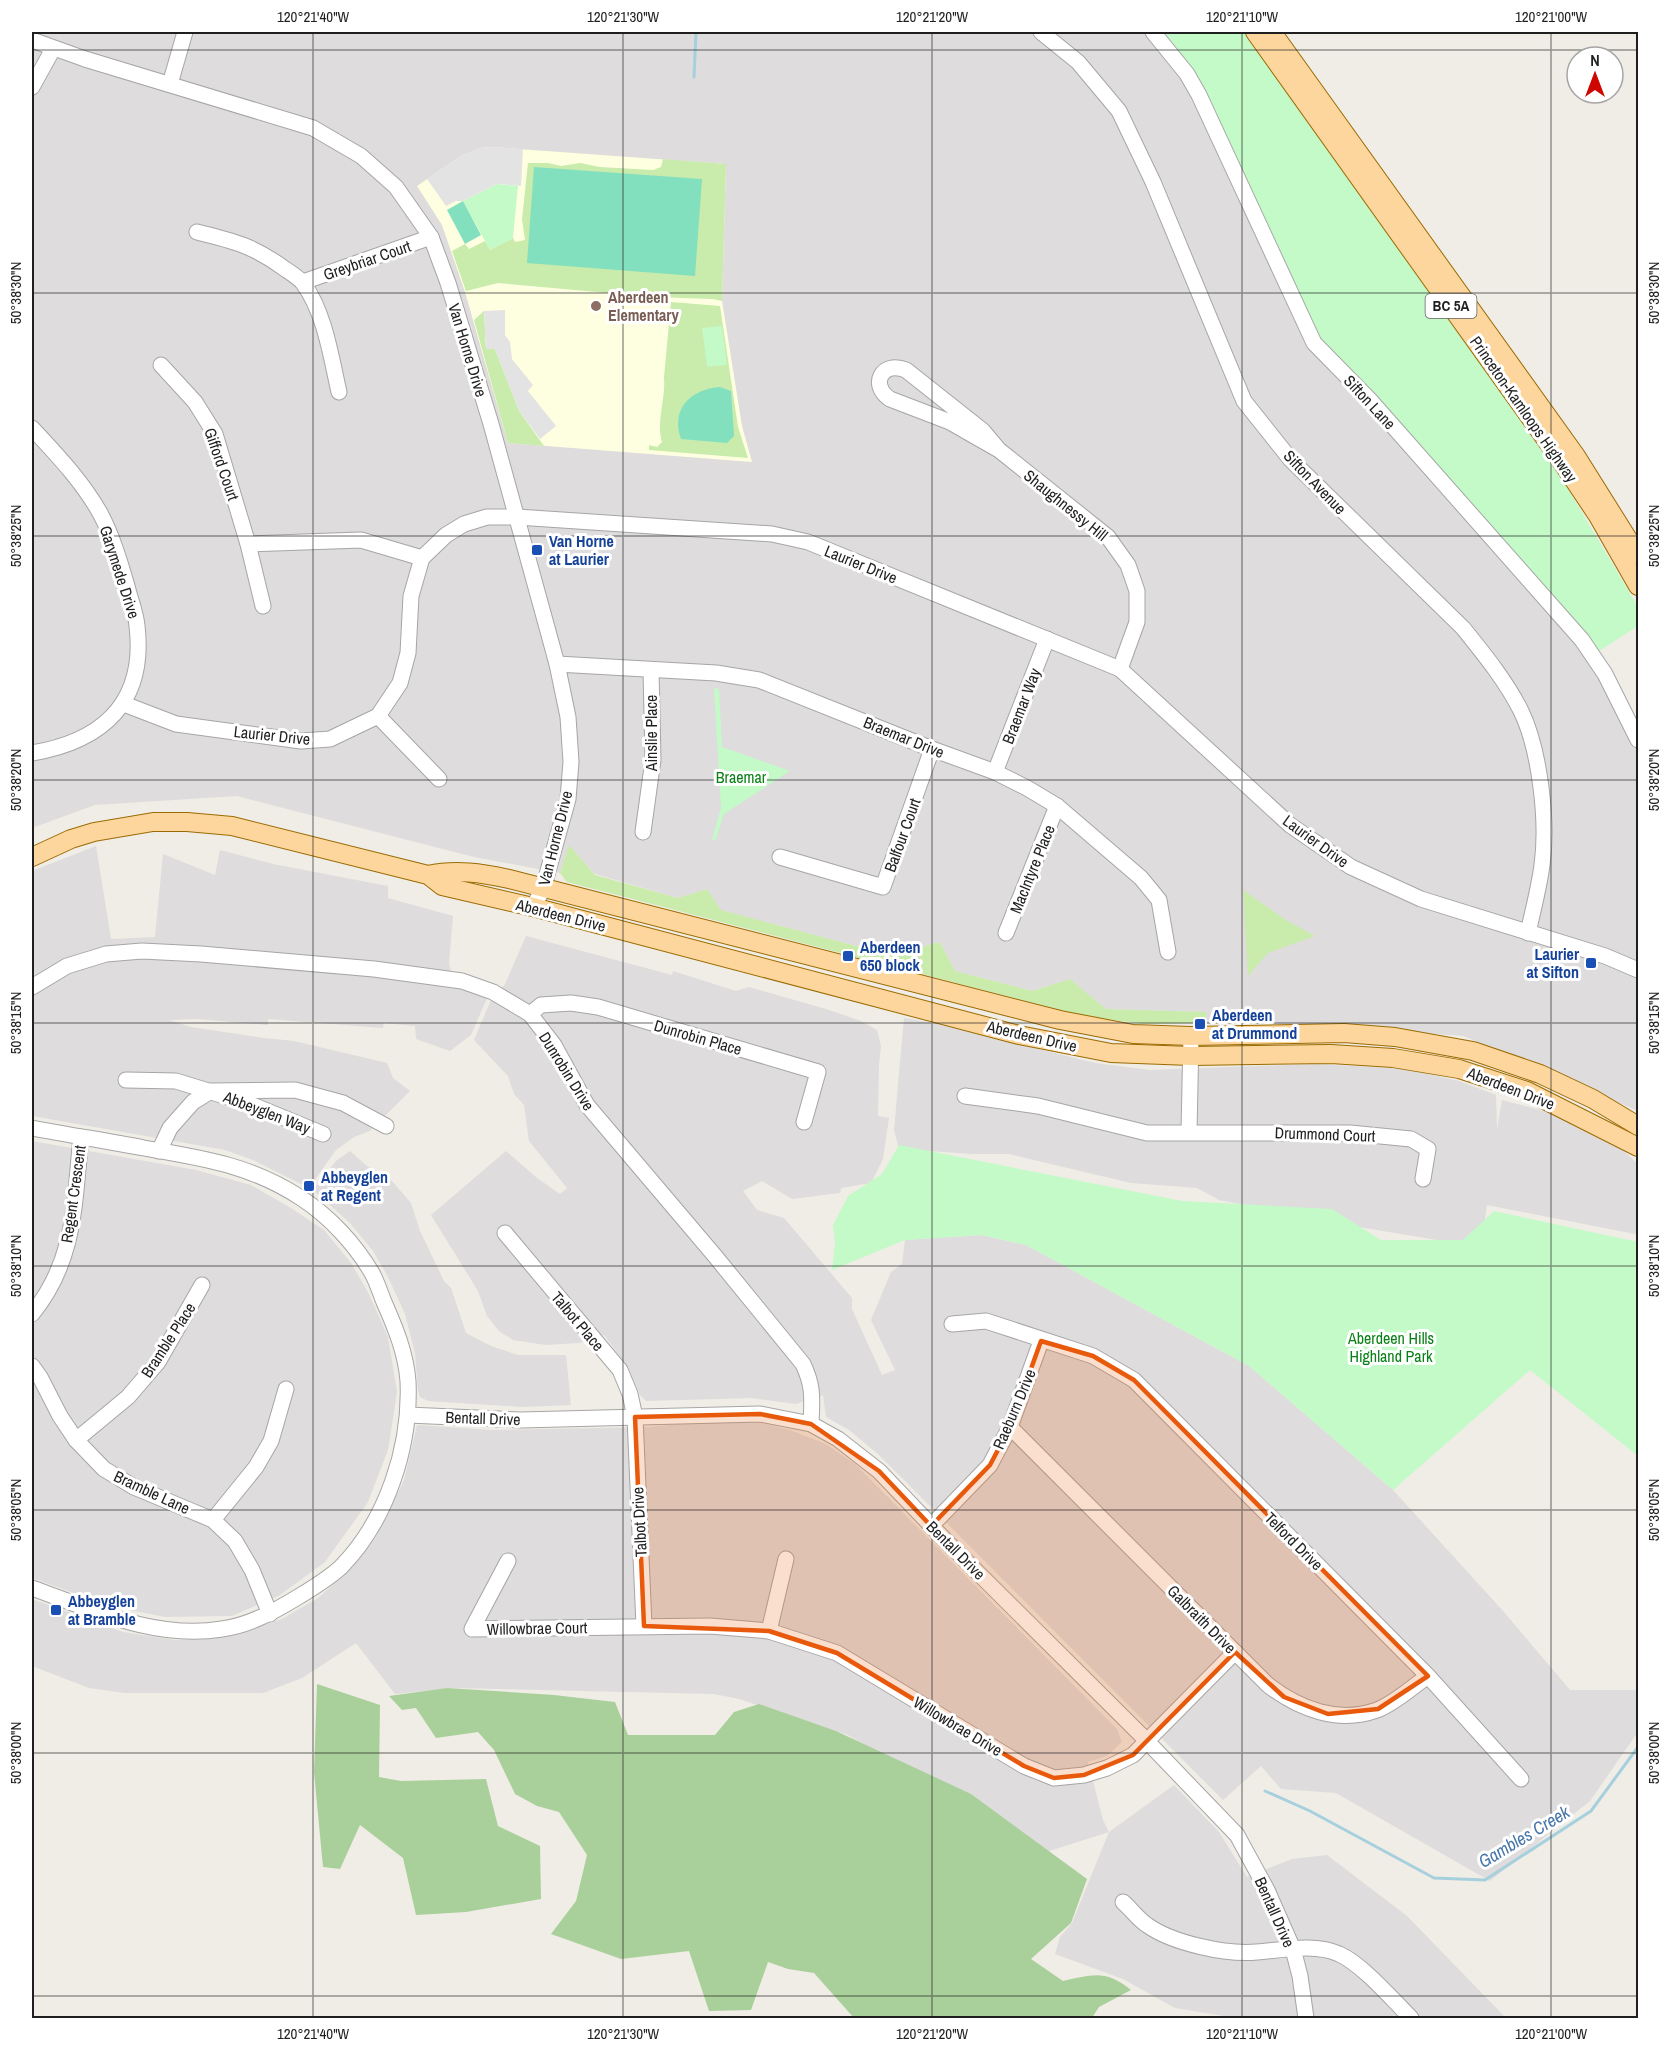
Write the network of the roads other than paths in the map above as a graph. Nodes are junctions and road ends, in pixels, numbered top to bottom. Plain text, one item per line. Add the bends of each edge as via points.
1 (185, 32) edge
2 (1041, 32) edge
3 (1152, 32) edge
4 (1255, 32) edge
5 (1272, 32) edge
6 (32, 40) edge
7 (53, 49) junction
8 (170, 84) junction
9 (32, 87) edge
10 (197, 232) dead end
11 (432, 237) junction
12 (303, 282) junction
13 (160, 364) dead end
14 (339, 392) dead end
15 (32, 428) edge
16 (999, 450) junction
17 (517, 517) junction
18 (248, 544) junction
19 (1638, 555) edge
20 (422, 558) junction
21 (1638, 586) edge
22 (263, 606) dead end
23 (1047, 639) junction
24 (557, 664) junction
25 (651, 669) junction
26 (1120, 669) junction
27 (124, 704) junction
28 (378, 716) junction
29 (1638, 740) edge
30 (932, 749) junction
31 (32, 753) edge
32 (995, 772) junction
33 (439, 779) dead end
34 (1057, 806) junction
35 (643, 832) dead end
36 (32, 857) edge
37 (780, 857) dead end
38 (429, 875) junction
39 (543, 889) junction
40 (533, 907) junction
41 (1006, 933) dead end
42 (1528, 933) junction
43 (1168, 952) dead end
44 (1638, 970) edge
45 (32, 987) edge
46 (530, 1014) junction
47 (1191, 1036) junction
48 (1191, 1056) junction
49 (126, 1080) dead end
50 (211, 1091) junction
51 (965, 1096) dead end
52 (804, 1122) dead end
53 (386, 1126) dead end
54 (1638, 1126) edge
55 (32, 1128) edge
56 (1189, 1132) junction
57 (323, 1134) dead end
58 (81, 1137) junction
59 (1638, 1147) edge
60 (159, 1151) junction
61 (1423, 1179) dead end
62 (506, 1233) dead end
63 (202, 1285) dead end
64 (32, 1314) edge
65 (952, 1324) dead end
66 (1041, 1341) junction
67 (32, 1366) edge
68 (286, 1389) dead end
69 (408, 1415) junction
70 (635, 1417) junction
71 (811, 1424) junction
72 (1010, 1427) junction
73 (76, 1440) junction
74 (213, 1520) junction
75 (931, 1526) junction
76 (786, 1559) dead end
77 (508, 1561) dead end
78 (32, 1588) edge
79 (270, 1614) junction
80 (644, 1626) junction
81 (769, 1631) junction
82 (1235, 1652) junction
83 (1428, 1676) junction
84 (1147, 1742) junction
85 (1521, 1779) dead end
86 (1123, 1902) dead end
87 (1293, 1950) junction
88 (1306, 2019) edge
89 (1411, 2019) edge

1 - 8 street
2 - 42 street, Sifton Avenue via 1078,62 1119,111 1153,182 1244,401 1291,460 1462,628 1485,654 1522,712 1536,758 1544,839
3 - 29 street, Sifton Lane via 1199,94 1314,343 1369,399 1582,640 1605,674
4 - 21 main road, Princeton-Kamloops Highway / BC 5A via 1562,462
5 - 19 main road, Princeton-Kamloops Highway / BC 5A via 1576,456
6 - 7 street, Van Horne Drive
7 - 8 street, Van Horne Drive
7 - 9 street
8 - 11 street, Van Horne Drive via 313,128 361,156 396,187
10 - 12 street, Greybriar Court via 245,244
11 - 12 street, Greybriar Court
11 - 17 street, Van Horne Drive
12 - 14 street, Greybriar Court via 317,309
13 - 18 street, Gifford Court via 195,402 215,434
15 - 27 street, Garymede Drive via 71,469 101,514 122,570 137,625 138,662
16 - 16 street, Shaughnessy Hill via 983,431 906,370 898,367 883,372 879,379 883,395 950,423
16 - 26 street, Shaughnessy Hill via 1108,537 1128,565 1137,591 1137,622
17 - 20 street, Laurier Drive via 487,517 465,524 446,535
17 - 23 street, Laurier Drive via 772,534 799,540
17 - 24 street, Van Horne Drive
18 - 20 street via 361,540
18 - 22 street, Gifford Court
20 - 28 street via 411,596 408,653 400,681
23 - 26 street, Laurier Drive
23 - 32 street, Braemar Way
24 - 25 street, Braemar Drive
24 - 39 street, Van Horne Drive via 568,717 571,762 568,799
25 - 30 street, Braemar Drive via 759,680
25 - 35 street, Ainslie Place via 653,760
26 - 42 street, Laurier Drive via 1290,825 1352,867 1421,899
27 - 28 street, Laurier Drive via 176,724 301,741 330,739
27 - 31 street, Garymede Drive via 110,720 83,738
28 - 33 street
30 - 32 street, Braemar Drive
30 - 37 street, Balfour Court via 883,887
32 - 34 street, Braemar Drive
34 - 41 street, MacIntyre Place
34 - 43 street, Braemar Drive via 1142,878 1159,900
36 - 38 main road, Aberdeen Drive via 94,832 153,822 187,822 232,826
38 - 39 main road, Aberdeen Drive via 478,873
38 - 40 main road, Aberdeen Drive via 442,886
39 - 40 street, Van Horne Drive
39 - 47 main road, Aberdeen Drive via 1060,1020 1133,1034
40 - 48 main road, Aberdeen Drive via 1019,1035 1111,1053
42 - 44 street, Laurier Drive
45 - 46 street, Dunrobin Drive via 67,966 106,954 201,954 462,981 493,992
46 - 52 street, Dunrobin Place via 542,1005 571,1003 597,1007 818,1072
46 - 71 street, Dunrobin Drive via 554,1045 587,1105 803,1364 813,1392
47 - 48 street
47 - 54 main road, Aberdeen Drive via 1344,1032 1473,1051 1540,1074
48 - 56 street
48 - 59 main road, Aberdeen Drive via 1331,1054 1393,1058 1459,1069 1527,1091
49 - 50 street, Abbeyglen Way via 176,1081
50 - 53 street, Abbeyglen Way via 295,1090 343,1104
50 - 57 street, Abbeyglen Way
50 - 60 street, Abbeyglen Way via 193,1102 170,1128
51 - 56 street, Drummond Court via 1038,1106 1147,1133
55 - 58 street
56 - 61 street, Drummond Court via 1350,1132 1411,1139 1428,1149
58 - 60 street
58 - 64 street, Regent Crescent via 73,1221 63,1263
60 - 69 street via 225,1162 269,1179 303,1199 342,1233 372,1273 399,1335 408,1379
62 - 70 street, Talbot Place via 620,1370
63 - 73 street, Bramble Place via 158,1362 128,1397
65 - 66 street, Telford Drive via 986,1321
66 - 72 street, Raeburn Drive
66 - 83 street, Telford Drive via 1093,1356 1134,1380
67 - 73 street, Bramble Lane
68 - 74 street via 271,1441 256,1467
69 - 70 street, Bentall Drive via 521,1420
69 - 79 street via 399,1461 384,1502 364,1539 325,1580
70 - 71 street, Bentall Drive via 759,1414
70 - 80 street, Talbot Drive
71 - 75 street, Bentall Drive via 838,1439 879,1471
72 - 75 street, Raeburn Drive via 990,1465
72 - 82 street, Galbraith Drive
73 - 74 street, Bramble Lane via 104,1469 134,1487
74 - 79 street, Bramble Lane via 235,1541
75 - 84 street, Bentall Drive
76 - 81 street
77 - 80 street, Willowbrae Court via 472,1629
78 - 79 street via 131,1623 174,1632 223,1629
80 - 81 street, Willowbrae Drive
81 - 84 street, Willowbrae Drive via 837,1653 1024,1766 1054,1778 1107,1768 1133,1755
82 - 83 street, Galbraith Drive via 1284,1697 1329,1714 1353,1715 1378,1709
82 - 84 street, Willowbrae Drive
83 - 85 street, Telford Drive
84 - 87 street, Bentall Drive via 1237,1835 1268,1890
86 - 87 street via 1147,1925 1183,1941 1208,1948 1254,1952
87 - 88 street, Bentall Drive
87 - 89 street via 1320,1949 1339,1954 1356,1965

